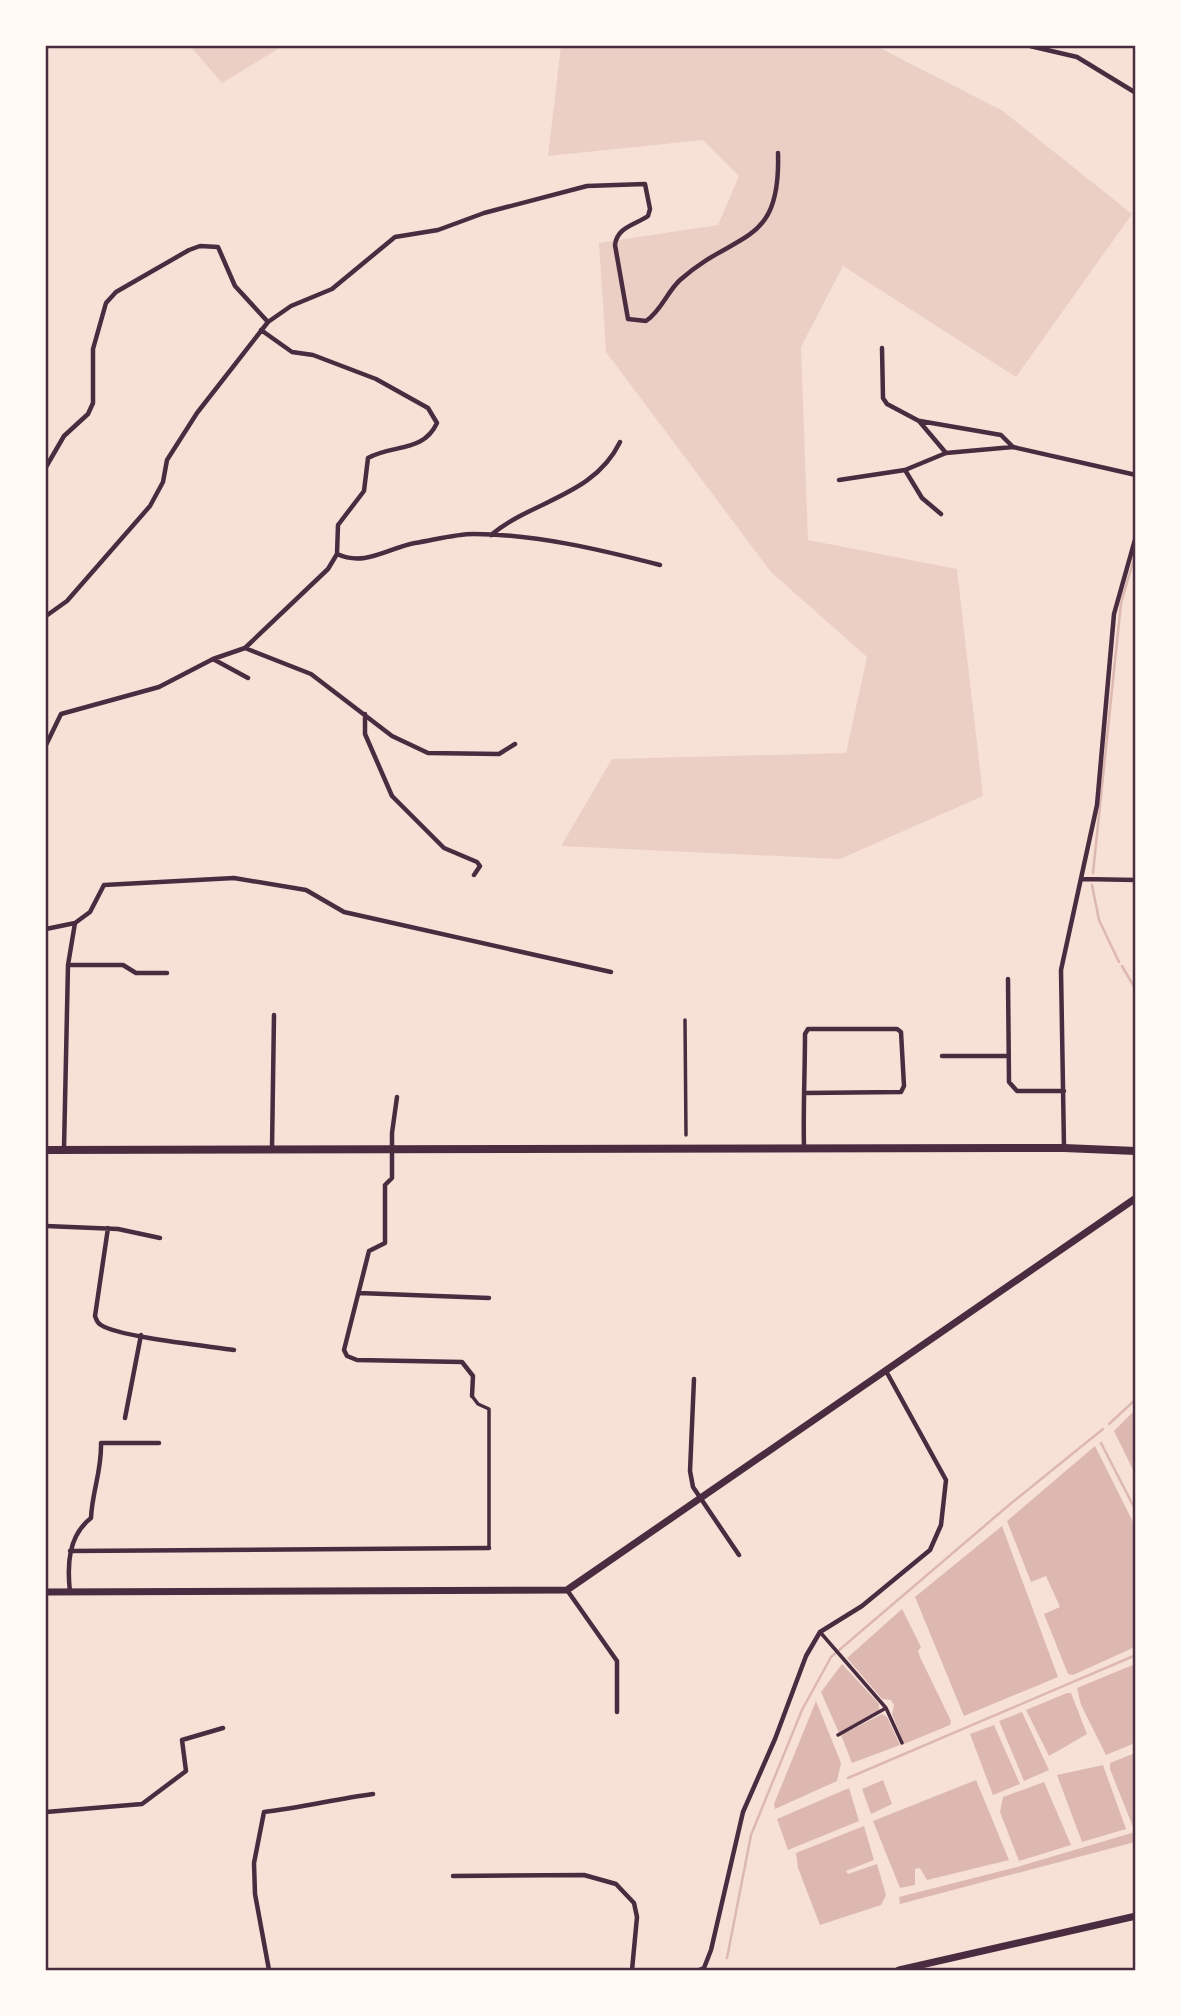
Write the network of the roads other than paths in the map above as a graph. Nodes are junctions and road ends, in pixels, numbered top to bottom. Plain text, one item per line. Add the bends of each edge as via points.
1 (1030, 46) edge
2 (1136, 93) edge
3 (778, 153) dead end
4 (268, 322) junction
5 (261, 330) junction
6 (882, 348) dead end
7 (919, 421) junction
8 (620, 442) dead end
9 (1013, 447) junction
10 (946, 453) junction
11 (46, 467) edge
12 (905, 470) junction
13 (1136, 474) edge
14 (839, 480) dead end
15 (941, 514) dead end
16 (490, 536) junction
17 (1136, 536) edge
18 (337, 554) junction
19 (660, 565) dead end
20 (46, 616) edge
21 (245, 648) junction
22 (213, 659) junction
23 (248, 678) dead end
24 (365, 714) junction
25 (54, 726) junction
26 (46, 728) edge
27 (515, 744) dead end
28 (46, 745) edge
29 (474, 874) dead end
30 (1082, 879) junction
31 (1136, 880) edge
32 (75, 923) junction
33 (46, 929) edge
34 (68, 965) junction
35 (167, 972) dead end
36 (611, 972) dead end
37 (1008, 979) dead end
38 (274, 1015) dead end
39 (685, 1020) dead end
40 (943, 1056) dead end
41 (1007, 1056) junction
42 (1064, 1091) junction
43 (804, 1093) junction
44 (397, 1097) dead end
45 (687, 1135) dead end
46 (804, 1148) junction
47 (1064, 1148) junction
48 (392, 1149) junction
49 (46, 1150) edge
50 (64, 1150) junction
51 (272, 1150) junction
52 (1136, 1151) edge
53 (1136, 1198) edge
54 (46, 1226) edge
55 (108, 1228) junction
56 (160, 1238) dead end
57 (359, 1293) junction
58 (489, 1298) dead end
59 (141, 1335) junction
60 (234, 1350) dead end
61 (886, 1370) junction
62 (694, 1379) dead end
63 (472, 1396) joint
64 (125, 1418) dead end
65 (159, 1443) dead end
66 (700, 1499) junction
67 (489, 1548) joint
68 (70, 1551) junction
69 (739, 1555) dead end
70 (567, 1590) junction
71 (46, 1592) edge
72 (70, 1592) junction
73 (820, 1632) junction
74 (886, 1708) junction
75 (617, 1712) dead end
76 (223, 1728) dead end
77 (838, 1735) dead end
78 (902, 1744) dead end
79 (373, 1794) dead end
80 (46, 1812) edge
81 (453, 1876) dead end
82 (1136, 1916) edge
83 (269, 1970) edge
84 (632, 1970) edge
85 (699, 1970) edge
86 (899, 1970) edge

1 - 2 street via 1077,57
3 - 4 street via 779,183 767,220 679,281 646,321 628,319 615,246 622,230 648,216 645,184 587,186 439,230 395,237 332,289 291,306
4 - 5 street
4 - 11 street via 235,286 218,247 208,245 189,250 116,292 106,303 93,349 93,404 64,436
5 - 18 street via 292,352 313,355 376,379 428,408 437,423 423,442 368,457 364,491 338,525
5 - 20 street via 167,460 163,482 150,506 67,601
6 - 7 street via 883,398
7 - 9 street via 1001,435
7 - 10 street
8 - 16 street via 608,464 588,482 510,519
9 - 10 street
9 - 13 street
10 - 12 street
12 - 14 street
12 - 15 street via 922,498
16 - 18 street via 473,534 412,544 366,559
16 - 19 street via 583,546
17 - 30 street via 1114,614 1097,804
18 - 21 street via 328,569
21 - 22 street
21 - 24 street via 311,674
22 - 23 street
22 - 25 street via 159,687 61,714
24 - 27 street via 392,736 428,753 499,754
24 - 29 street via 365,734 392,796 444,848 477,862 480,866
25 - 26 street
25 - 28 street
30 - 31 street
30 - 42 street via 1061,970
32 - 33 street
32 - 34 street
32 - 36 street via 90,912 104,885 234,878 306,890 344,912
34 - 35 street via 123,965 136,973
34 - 50 street
37 - 41 street
38 - 51 street
39 - 45 street
40 - 41 street
41 - 42 street via 1009,1082 1017,1091
42 - 47 street
43 - 43 street via 808,1029 901,1032 901,1092
43 - 46 street
44 - 48 street
46 - 47 main road
46 - 48 main road
47 - 52 main road
48 - 51 main road
48 - 57 street via 385,1243 369,1251
49 - 50 main road
50 - 51 main road
53 - 61 main road
54 - 55 street
55 - 56 street
55 - 59 street via 95,1316 103,1326
57 - 58 street
57 - 63 street via 344,1350 347,1356 462,1362 473,1376
59 - 60 street
59 - 64 street
61 - 66 main road
61 - 73 street via 946,1480 942,1525 930,1550 863,1606
62 - 66 street via 690,1471
63 - 67 street via 489,1409
65 - 68 street via 101,1443 102,1463 91,1518
66 - 69 street
66 - 70 main road
67 - 68 street
68 - 72 street
70 - 72 main road
70 - 75 street via 617,1661
71 - 72 main road
73 - 74 street
73 - 85 street via 743,1812 711,1950
74 - 77 street
74 - 78 street
76 - 80 street via 182,1740 186,1771 142,1804
79 - 83 street via 264,1812 254,1863 257,1916
81 - 84 street via 584,1875 616,1884 634,1903 637,1917
82 - 86 main road

